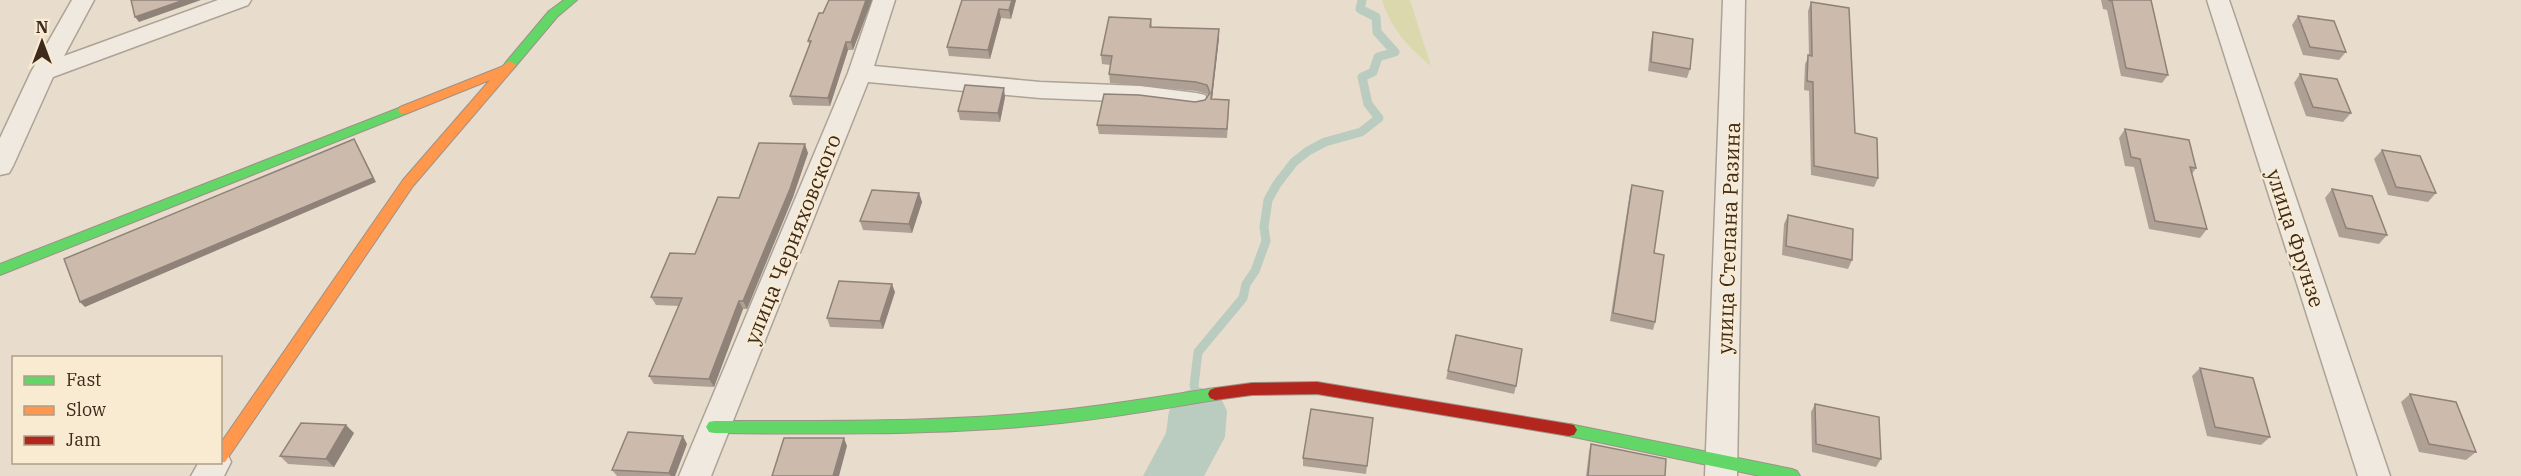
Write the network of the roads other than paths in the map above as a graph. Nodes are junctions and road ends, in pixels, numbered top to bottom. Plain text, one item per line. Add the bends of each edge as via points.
1 (83, 0) edge
2 (240, 0) edge
3 (571, 0) edge
4 (884, 0) edge
5 (1734, 0) edge
6 (2218, 0) edge
7 (506, 69) junction
8 (42, 72) junction
9 (860, 73) junction
10 (1196, 101) edge
11 (0, 166) edge
12 (0, 270) edge
13 (714, 427) junction
14 (222, 454) edge
15 (1721, 469) edge
16 (695, 476) edge
17 (1792, 476) edge
18 (2374, 476) edge

1 - 8 street
2 - 8 street
3 - 7 street via 553,14
4 - 9 street, улица Черняховского
5 - 15 street, улица Степана Разина
6 - 18 street, улица Фрунзе
7 - 12 street
7 - 14 street via 408,183
8 - 11 street
9 - 10 street
9 - 13 street, улица Черняховского
13 - 15 street via 854,428 1020,420 1252,389 1317,388 1577,431
13 - 16 street, улица Черняховского
15 - 17 street

